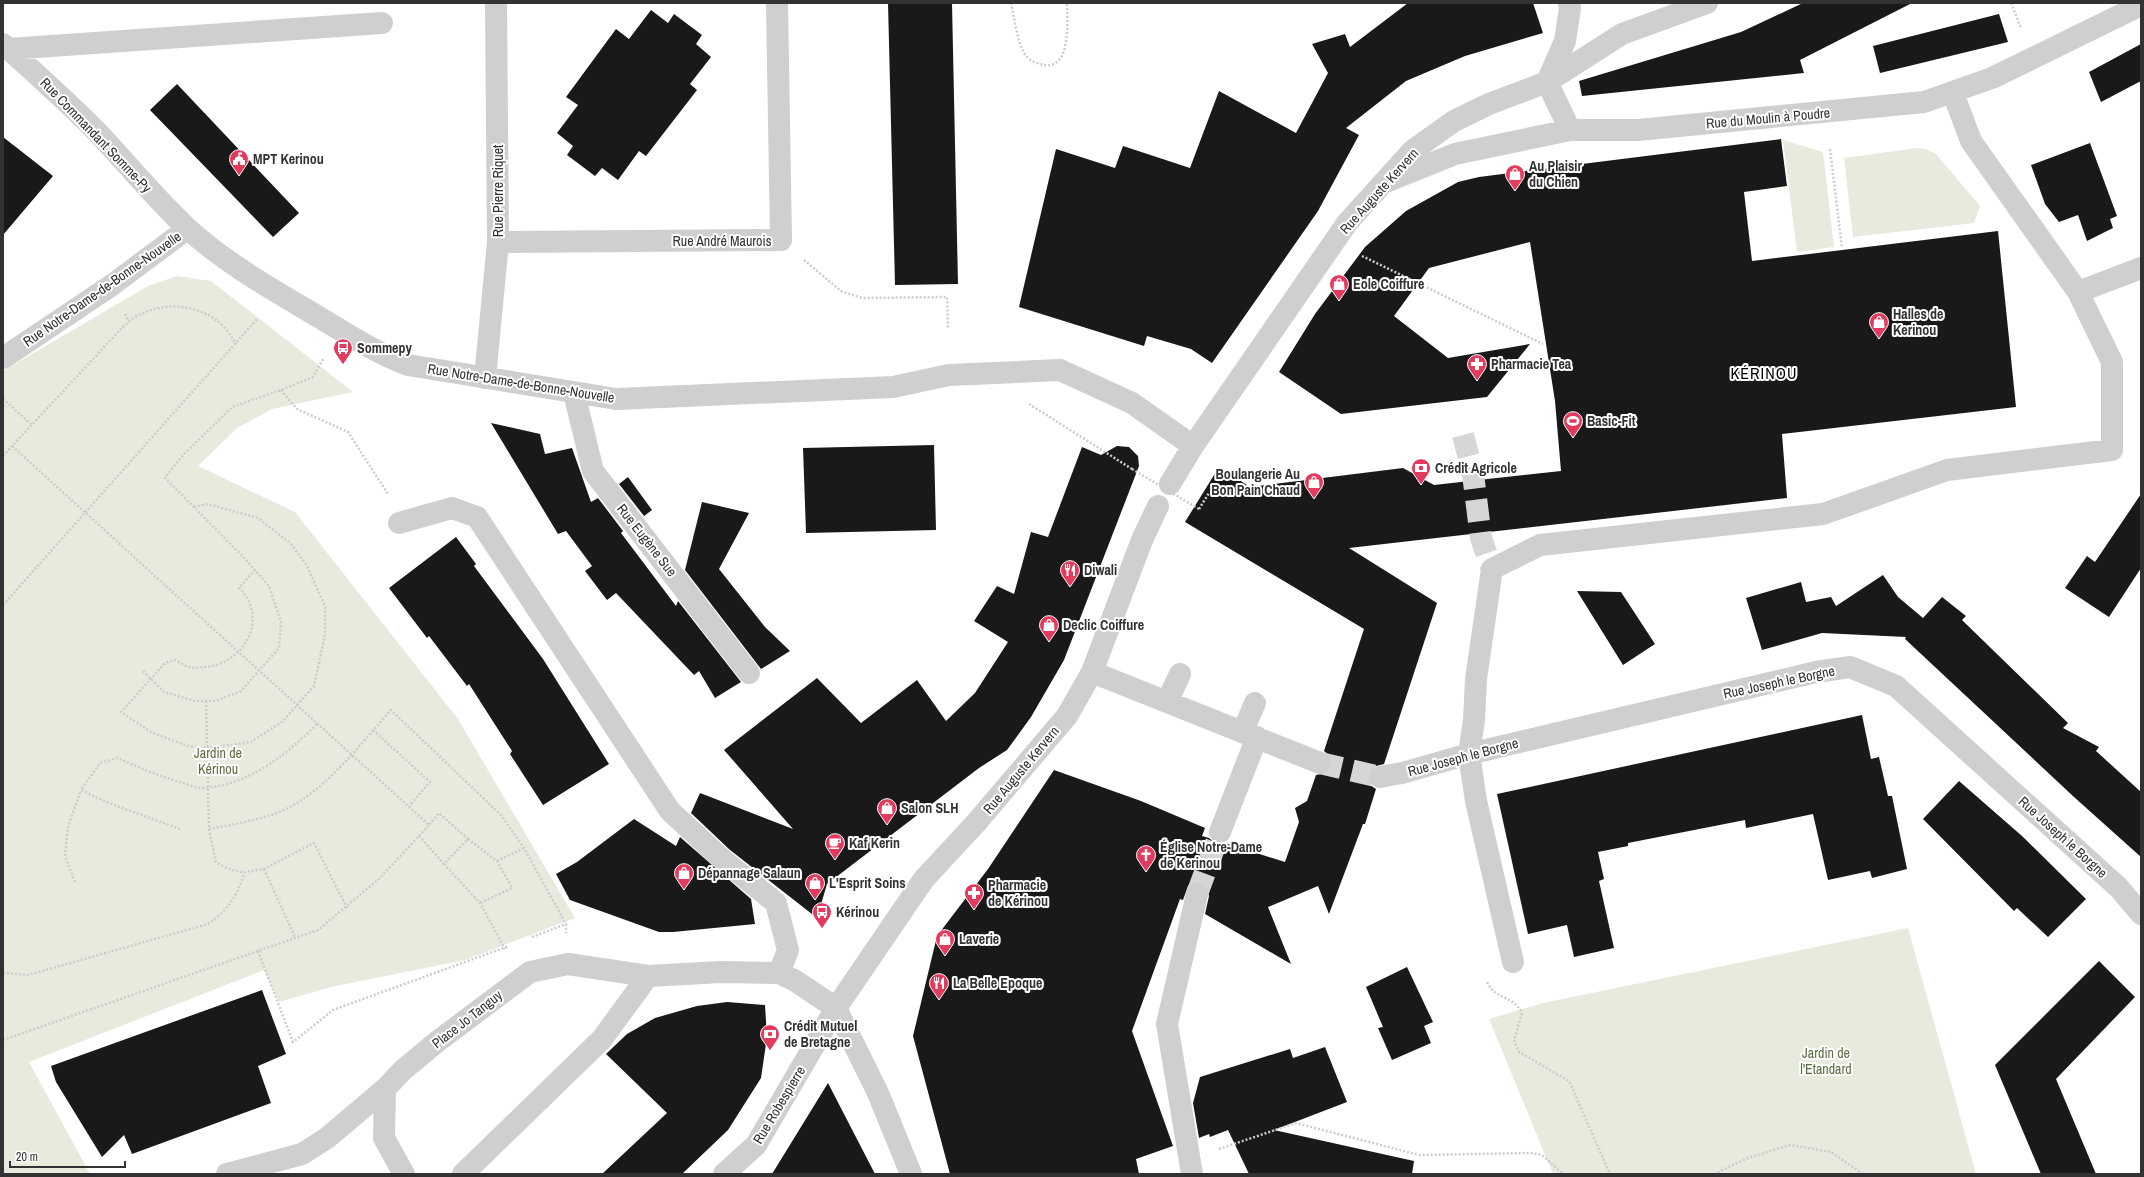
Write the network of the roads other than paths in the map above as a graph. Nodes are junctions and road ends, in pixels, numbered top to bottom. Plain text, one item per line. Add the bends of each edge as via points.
1 (496, 3) edge
2 (777, 3) edge
3 (1569, 3) edge
4 (1707, 3) edge
5 (2141, 5) edge
6 (382, 23) dead end
7 (6, 46) edge
8 (1547, 82) junction
9 (1953, 93) junction
10 (1570, 130) junction
11 (1383, 183) junction
12 (187, 229) junction
13 (498, 242) junction
14 (2141, 268) edge
15 (2078, 292) junction
16 (3, 358) edge
17 (485, 378) junction
18 (574, 393) junction
19 (1193, 446) junction
20 (1170, 484) dead end
21 (1158, 506) dead end
22 (399, 523) dead end
23 (1092, 672) junction
24 (749, 673) dead end
25 (1180, 674) dead end
26 (1167, 702) junction
27 (1255, 703) dead end
28 (1250, 734) junction
29 (1469, 754) junction
30 (1320, 763) tunnel mouth
31 (1380, 777) tunnel mouth
32 (1220, 832) tunnel mouth
33 (1197, 894) tunnel mouth
34 (2141, 914) edge
35 (1513, 962) dead end
36 (779, 973) junction
37 (648, 976) junction
38 (836, 1008) junction
39 (385, 1089) junction
40 (1190, 1166) edge
41 (285, 1167) edge
42 (228, 1174) edge
43 (404, 1174) edge
44 (463, 1174) edge
45 (724, 1174) edge
46 (911, 1174) edge

1 - 13 street, Rue Pierre Riquet
2 - 13 street, Rue André Maurois via 781,240
3 - 8 street via 1565,41
4 - 8 street, Rue Auguste Kervern via 1622,34
5 - 9 street, Rue du Moulin à Poudre via 1992,78
6 - 7 street
7 - 12 street, Rue Commandant Somme-Py via 101,136
8 - 10 street
8 - 11 street, Rue Auguste Kervern via 1489,104 1454,121 1412,151
9 - 10 street, Rue du Moulin à Poudre via 1924,102 1816,113 1638,130
9 - 15 street via 1971,141
10 - 11 street, Rue du Moulin à Poudre via 1454,154
11 - 19 street, Rue Auguste Kervern via 1347,223
12 - 16 street, Rue Notre-Dame-de-Bonne-Nouvelle via 112,285
12 - 17 street, Rue Notre-Dame-de-Bonne-Nouvelle via 218,254 383,355 408,366
13 - 17 street, Rue Pierre Riquet
14 - 15 street
15 - 29 street via 2112,362 2112,450 1947,470 1823,514 1540,545 1492,569 1476,679
17 - 18 street, Rue Notre-Dame-de-Bonne-Nouvelle
18 - 19 street, Rue Notre-Dame-de-Bonne-Nouvelle via 616,399 885,388 949,375 1060,370 1132,402
18 - 24 street, Rue Eugène Sue via 593,471
19 - 20 street, Rue Auguste Kervern
21 - 23 street, Rue Auguste Kervern via 1142,540
22 - 36 street via 452,508 477,517 670,811 722,859 776,903 788,950
23 - 26 street
23 - 38 street, Rue Auguste Kervern via 1067,716 976,823 924,879
25 - 26 street
26 - 28 street
27 - 28 street
28 - 30 street
28 - 32 street
29 - 31 street, Rue Joseph le Borgne
29 - 34 street, Rue Joseph le Borgne via 1816,672 1850,667 1896,686 2119,888
29 - 35 street via 1476,800
33 - 40 street via 1168,1024
36 - 37 street, Place Jo Tanguy via 721,972
36 - 38 street, Place Jo Tanguy
37 - 39 street, Place Jo Tanguy via 568,964 530,972 438,1041
37 - 44 street via 602,1039
38 - 45 street, Rue Robespierre via 756,1144
38 - 46 street via 878,1093
39 - 41 street, Place Jo Tanguy via 327,1138
39 - 43 street via 384,1138
41 - 42 street, Place Jo Tanguy

